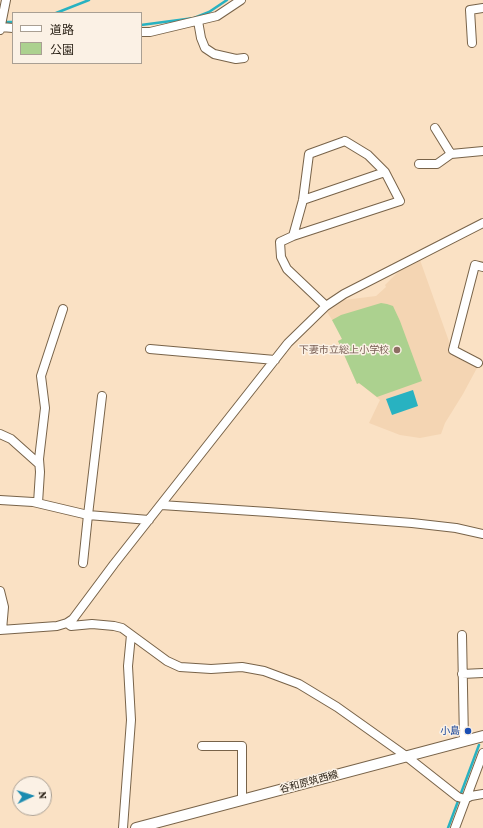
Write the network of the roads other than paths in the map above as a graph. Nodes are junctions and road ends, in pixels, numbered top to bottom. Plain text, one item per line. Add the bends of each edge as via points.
1 (6, 0) edge
2 (241, 0) edge
3 (483, 8) edge
4 (198, 21) junction
5 (0, 28) edge
6 (12, 28) edge
7 (142, 32) edge
8 (472, 43) dead end
9 (244, 58) dead end
10 (435, 128) dead end
11 (483, 151) edge
12 (452, 154) junction
13 (420, 164) dead end
14 (385, 172) junction
15 (303, 200) junction
16 (483, 223) edge
17 (293, 236) junction
18 (483, 267) edge
19 (326, 306) junction
20 (63, 309) dead end
21 (150, 349) dead end
22 (274, 360) junction
23 (478, 363) dead end
24 (102, 396) dead end
25 (0, 434) edge
26 (40, 464) junction
27 (0, 500) edge
28 (38, 503) junction
29 (161, 506) junction
30 (88, 515) junction
31 (149, 520) junction
32 (483, 534) edge
33 (83, 563) dead end
34 (0, 591) edge
35 (67, 623) junction
36 (1, 630) edge
37 (131, 635) junction
38 (462, 635) dead end
39 (462, 674) junction
40 (483, 674) edge
41 (483, 736) edge
42 (464, 741) junction
43 (202, 746) dead end
44 (483, 753) edge
45 (406, 756) junction
46 (483, 794) edge
47 (461, 798) junction
48 (242, 800) junction
49 (122, 828) edge
50 (136, 828) edge
51 (455, 828) edge

1 - 5 street
2 - 4 street via 217,16
3 - 8 street via 470,10
4 - 7 street
4 - 9 street via 205,48 214,54 236,59
5 - 6 street
10 - 12 street
11 - 12 street
12 - 13 street via 437,164
14 - 15 street
14 - 15 street via 368,155 345,141 309,154
14 - 17 street via 400,201
15 - 17 street
16 - 19 street via 344,294
17 - 19 street via 280,242 281,257 287,269
18 - 23 street via 475,265 453,350
19 - 22 street via 288,342
20 - 26 street via 41,376 45,408
21 - 22 street
22 - 29 street
24 - 30 street
25 - 26 street via 11,439
26 - 28 street
27 - 28 street
28 - 30 street
29 - 31 street
29 - 32 street via 412,523
30 - 31 street
30 - 33 street
31 - 35 street via 73,619
34 - 36 street via 4,606
35 - 36 street
35 - 37 street via 71,626 114,626
37 - 45 street via 167,661 180,667 242,667 264,671 299,684 337,706
37 - 49 street via 128,666 131,720
38 - 39 street
39 - 40 street
39 - 42 street
41 - 42 main road, 谷和原筑西線
42 - 45 main road, 谷和原筑西線
43 - 48 street via 242,746
44 - 47 street
45 - 47 street
45 - 48 main road, 谷和原筑西線
46 - 47 street
47 - 51 street
48 - 50 main road, 谷和原筑西線

